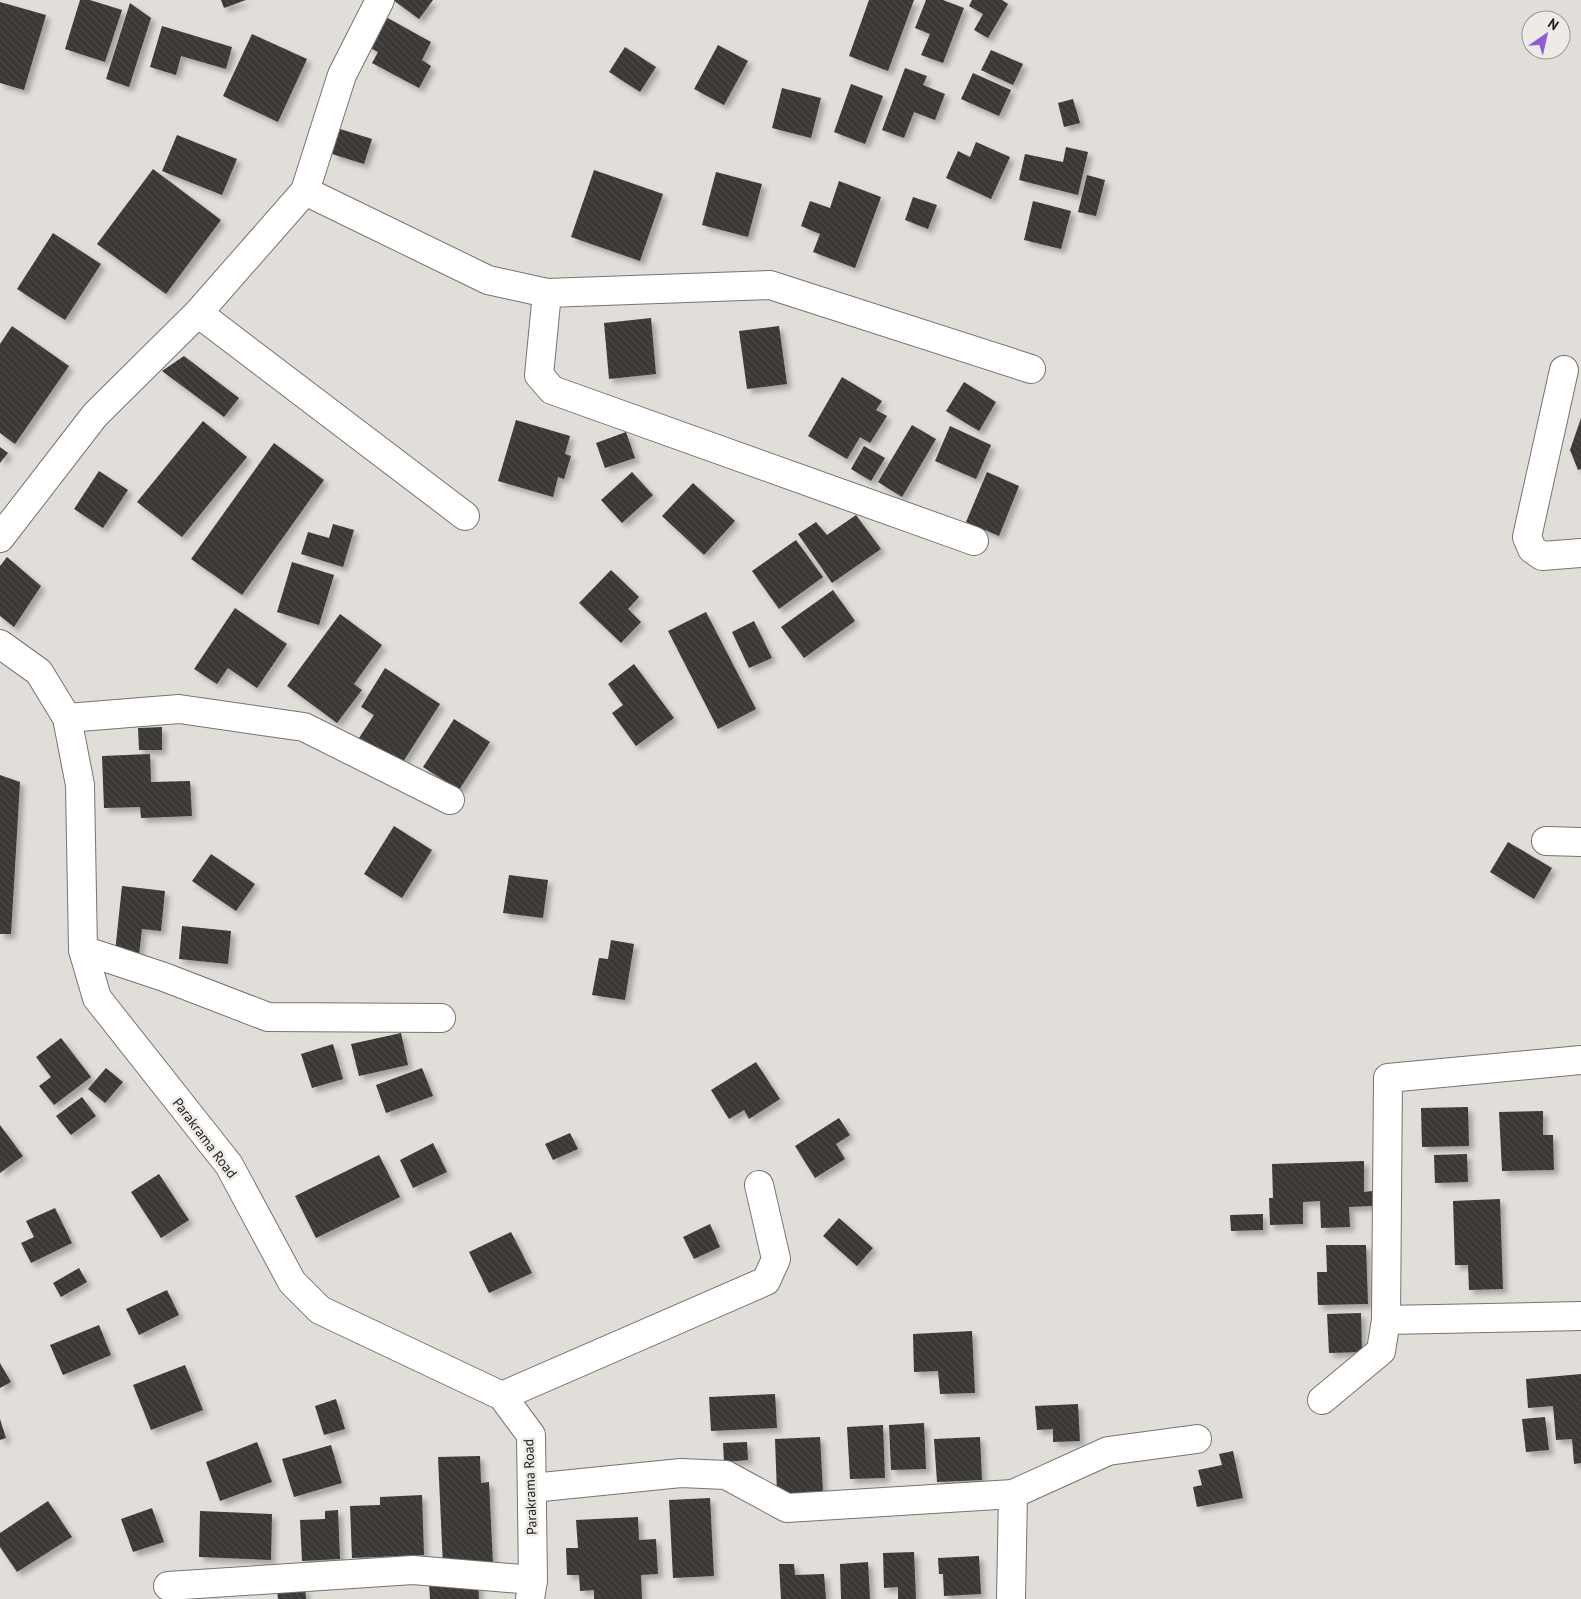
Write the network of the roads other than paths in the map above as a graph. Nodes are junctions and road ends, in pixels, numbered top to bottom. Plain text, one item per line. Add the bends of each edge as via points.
1 (380, 0) edge
2 (305, 191) junction
3 (547, 293) junction
4 (198, 313) junction
5 (1031, 369) dead end
6 (1564, 370) dead end
7 (465, 516) dead end
8 (0, 538) edge
9 (974, 541) dead end
10 (1581, 553) edge
11 (0, 644) edge
12 (67, 718) junction
13 (450, 800) dead end
14 (1546, 841) dead end
15 (1581, 842) edge
16 (83, 950) junction
17 (441, 1018) dead end
18 (1581, 1060) edge
19 (759, 1185) dead end
20 (1581, 1316) edge
21 (1386, 1320) junction
22 (502, 1396) junction
23 (1322, 1400) dead end
24 (1197, 1439) dead end
25 (532, 1488) junction
26 (1014, 1494) junction
27 (168, 1586) dead end
28 (531, 1589) edge
29 (1011, 1599) edge

1 - 2 street via 342,75
2 - 3 street via 488,280
2 - 4 street
3 - 5 street via 770,285
3 - 9 street via 539,375 552,390
4 - 7 street
4 - 8 street via 95,415
6 - 10 street via 1527,536 1532,549 1542,556
11 - 12 street, Parakrama Road via 39,672
12 - 13 street via 179,710 304,727
12 - 16 street, Parakrama Road via 80,785
14 - 15 street
16 - 17 street via 268,1017
16 - 22 street, Parakrama Road via 97,998 229,1165 292,1282 320,1310
18 - 21 street via 1388,1078
19 - 22 street via 776,1259 766,1282
20 - 21 street
21 - 23 street via 1381,1351
22 - 25 street, Parakrama Road via 531,1435
24 - 26 street via 1108,1451
25 - 26 street via 681,1473 726,1475 788,1508
25 - 28 street, Parakrama Road
26 - 29 street
27 - 28 street via 414,1570

